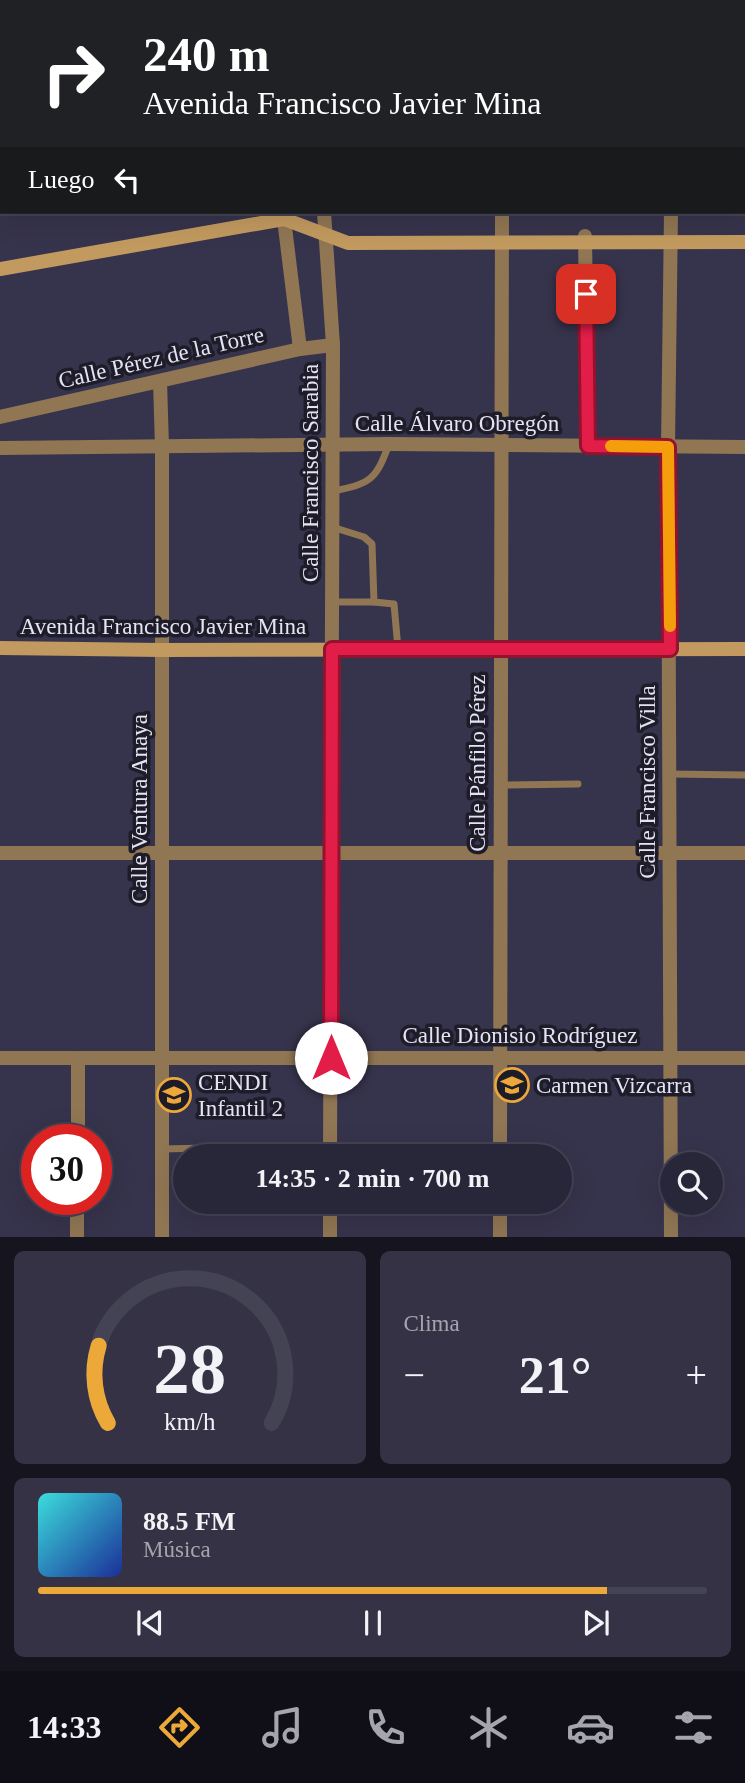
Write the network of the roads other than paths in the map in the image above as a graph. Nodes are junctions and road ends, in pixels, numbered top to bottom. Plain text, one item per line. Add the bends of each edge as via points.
1 (324, 214) edge
2 (502, 214) edge
3 (671, 214) edge
4 (284, 219) junction
5 (326, 235) junction
6 (585, 239) junction
7 (745, 242) edge
8 (671, 243) junction
9 (502, 244) junction
10 (0, 269) edge
11 (333, 345) junction
12 (300, 349) junction
13 (160, 381) junction
14 (0, 417) edge
15 (390, 444) junction
16 (332, 446) junction
17 (500, 446) junction
18 (588, 446) junction
19 (162, 447) junction
20 (668, 447) junction
21 (745, 447) edge
22 (0, 448) edge
23 (333, 491) junction
24 (331, 526) junction
25 (332, 602) junction
26 (374, 602) junction
27 (0, 648) edge
28 (332, 649) junction
29 (398, 649) junction
30 (500, 649) junction
31 (670, 649) junction
32 (745, 649) edge
33 (162, 650) junction
34 (670, 774) junction
35 (745, 775) edge
36 (578, 784) dead end
37 (500, 785) junction
38 (0, 853) edge
39 (331, 853) junction
40 (500, 853) junction
41 (669, 853) junction
42 (745, 853) edge
43 (162, 854) junction
44 (0, 1058) edge
45 (78, 1058) junction
46 (162, 1058) junction
47 (331, 1058) junction
48 (500, 1058) junction
49 (670, 1058) junction
50 (745, 1058) edge
51 (78, 1124) edge
52 (330, 1144) edge
53 (500, 1144) edge
54 (162, 1149) junction
55 (173, 1149) edge
56 (330, 1214) edge
57 (500, 1214) edge
58 (77, 1215) edge
59 (77, 1237) edge
60 (162, 1237) edge
61 (330, 1237) edge
62 (500, 1237) edge
63 (671, 1237) edge

1 - 5 street, Calle Francisco Sarabia
2 - 9 street, Calle Pánfilo Pérez
3 - 8 street, Calle Francisco Villa
4 - 5 main road
4 - 10 main road
4 - 12 street
5 - 9 main road via 348,243
5 - 11 street, Calle Francisco Sarabia
6 - 8 main road
6 - 9 main road
6 - 18 street
7 - 8 main road
8 - 20 street, Calle Francisco Villa
9 - 17 street, Calle Pánfilo Pérez
11 - 12 street, Calle Pérez de la Torre
11 - 16 street, Calle Francisco Sarabia
12 - 13 street, Calle Pérez de la Torre
13 - 14 street, Calle Pérez de la Torre
13 - 19 street, Calle Ventura Anaya
15 - 16 street, Calle Álvaro Obregón
15 - 17 street, Calle Álvaro Obregón
15 - 23 lane via 370,479 360,486
16 - 19 street, Calle Álvaro Obregón
16 - 23 street, Calle Francisco Sarabia
17 - 18 street, Calle Álvaro Obregón
17 - 30 street, Calle Pánfilo Pérez
18 - 20 street, Calle Álvaro Obregón
19 - 22 street, Calle Álvaro Obregón
19 - 33 street, Calle Ventura Anaya
20 - 21 street, Calle Álvaro Obregón
20 - 31 street, Calle Francisco Villa
23 - 24 street, Calle Francisco Sarabia
24 - 25 street, Calle Francisco Sarabia
24 - 26 lane via 372,544
25 - 26 lane
25 - 28 street, Calle Francisco Sarabia
26 - 29 lane via 394,604
27 - 33 main road, Avenida Francisco Javier Mina
28 - 29 main road, Avenida Francisco Javier Mina
28 - 33 main road, Avenida Francisco Javier Mina
28 - 39 street, Calle Francisco Sarabia
29 - 30 main road, Avenida Francisco Javier Mina
30 - 31 main road, Avenida Francisco Javier Mina
30 - 37 street, Calle Pánfilo Pérez
31 - 32 main road, Avenida Francisco Javier Mina
31 - 34 street, Calle Francisco Villa
33 - 43 street, Calle Ventura Anaya
34 - 35 lane
34 - 41 street, Calle Francisco Villa
36 - 37 lane
37 - 40 street, Calle Pánfilo Pérez
38 - 43 street
39 - 40 street
39 - 43 street
39 - 47 street, Calle Francisco Sarabia
40 - 41 street
40 - 48 street, Calle Pánfilo Pérez
41 - 42 street
41 - 49 street, Calle Francisco Villa
43 - 46 street, Calle Ventura Anaya
44 - 45 street, Calle Dionisio Rodríguez
45 - 46 street, Calle Dionisio Rodríguez
45 - 51 street
46 - 47 street, Calle Dionisio Rodríguez
46 - 54 street, Calle Ventura Anaya
47 - 48 street, Calle Dionisio Rodríguez
47 - 52 street, Calle Francisco Sarabia
48 - 49 street, Calle Dionisio Rodríguez
48 - 53 street, Calle Pánfilo Pérez
49 - 50 street, Calle Dionisio Rodríguez
49 - 63 street, Calle Francisco Villa
54 - 55 lane
54 - 60 street, Calle Ventura Anaya
56 - 61 street
57 - 62 street
58 - 59 street

